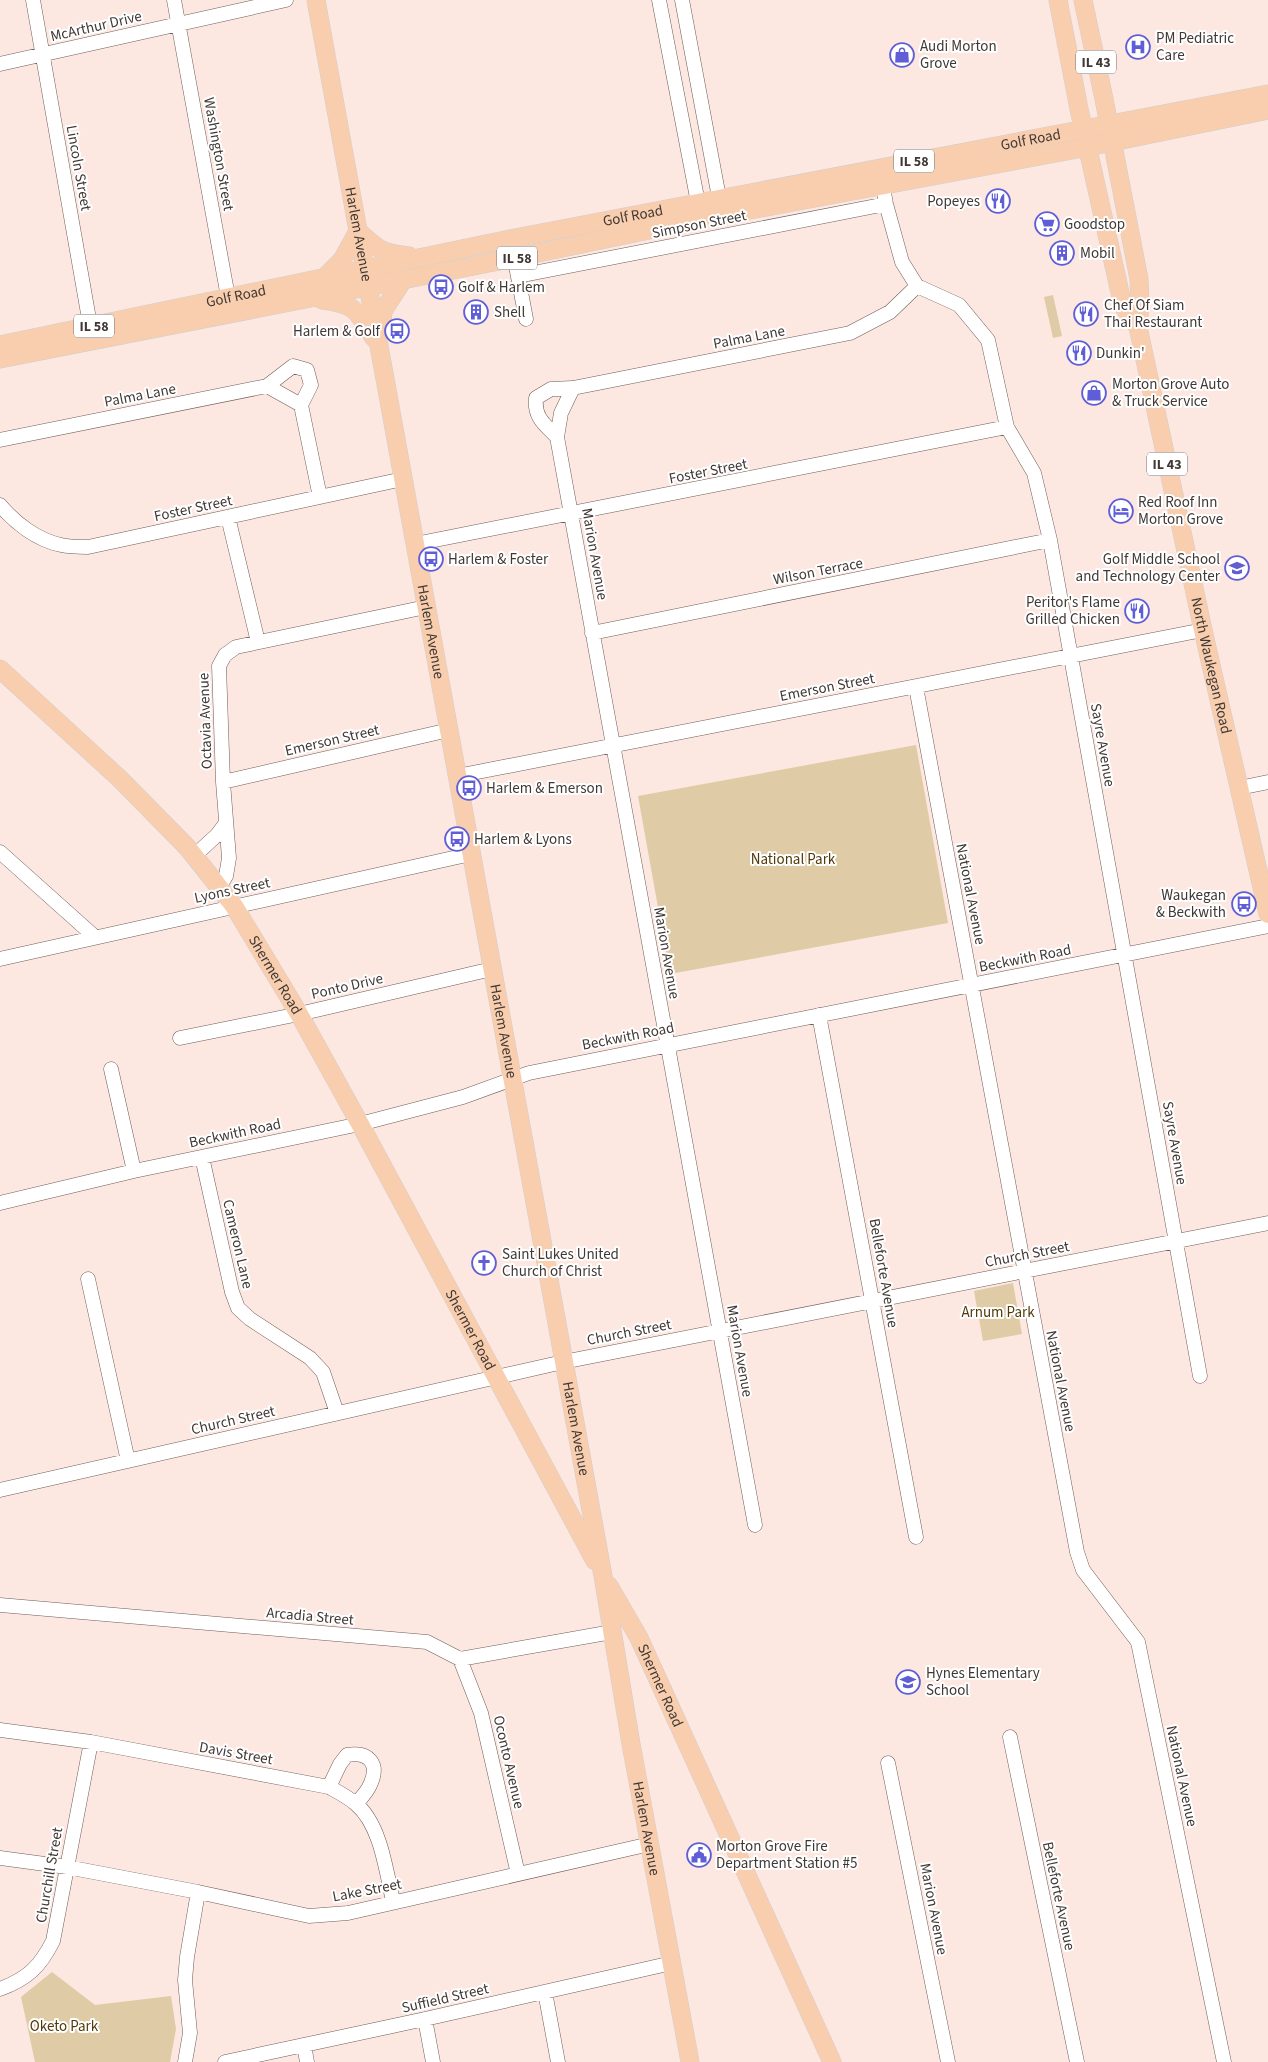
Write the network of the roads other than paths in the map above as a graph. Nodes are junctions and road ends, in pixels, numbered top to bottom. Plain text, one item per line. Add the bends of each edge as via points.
1 (33, 0) edge
2 (174, 0) edge
3 (286, 0) edge
4 (316, 0) edge
5 (659, 0) edge
6 (682, 0) edge
7 (1058, 0) edge
8 (1083, 0) edge
9 (179, 24) junction
10 (43, 54) junction
11 (0, 64) edge
12 (1268, 94) edge
13 (1268, 110) edge
14 (1084, 129) junction
15 (1111, 133) junction
16 (1088, 147) junction
17 (881, 176) junction
18 (886, 204) junction
19 (721, 207) junction
20 (700, 211) junction
21 (358, 231) junction
22 (423, 258) junction
23 (514, 258) junction
24 (518, 276) junction
25 (367, 278) junction
26 (323, 279) junction
27 (403, 280) junction
28 (918, 286) junction
29 (309, 298) junction
30 (230, 306) junction
31 (526, 319) dead end
32 (1138, 327) junction
33 (92, 334) junction
34 (0, 345) edge
35 (380, 348) junction
36 (0, 359) edge
37 (267, 386) junction
38 (573, 388) junction
39 (301, 405) junction
40 (1007, 427) junction
41 (557, 437) junction
42 (0, 440) edge
43 (403, 479) junction
44 (320, 497) junction
45 (0, 505) edge
46 (571, 515) junction
47 (228, 517) junction
48 (1050, 540) junction
49 (415, 544) junction
50 (426, 607) junction
51 (1203, 630) junction
52 (592, 633) junction
53 (258, 642) junction
54 (1070, 655) junction
55 (0, 669) edge
56 (916, 687) junction
57 (449, 730) junction
58 (613, 745) junction
59 (457, 776) junction
60 (223, 782) junction
61 (1268, 782) edge
62 (1239, 788) junction
63 (226, 823) junction
64 (0, 852) edge
65 (471, 854) junction
66 (194, 856) junction
67 (220, 886) junction
68 (234, 906) junction
69 (1268, 914) edge
70 (1268, 926) edge
71 (95, 936) junction
72 (1124, 955) junction
73 (0, 959) edge
74 (492, 969) junction
75 (971, 985) junction
76 (299, 1014) junction
77 (819, 1015) junction
78 (180, 1038) dead end
79 (668, 1045) junction
80 (111, 1069) dead end
81 (512, 1079) junction
82 (360, 1124) junction
83 (202, 1157) junction
84 (134, 1171) junction
85 (0, 1203) edge
86 (1268, 1223) edge
87 (1176, 1241) junction
88 (1024, 1271) junction
89 (88, 1279) dead end
90 (872, 1301) junction
91 (720, 1331) junction
92 (563, 1362) junction
93 (1200, 1376) dead end
94 (496, 1377) junction
95 (337, 1413) junction
96 (128, 1461) junction
97 (0, 1490) edge
98 (756, 1525) dead end
99 (916, 1537) dead end
100 (603, 1576) junction
101 (0, 1605) edge
102 (612, 1632) junction
103 (460, 1659) junction
104 (0, 1730) edge
105 (1010, 1737) dead end
106 (91, 1742) junction
107 (888, 1763) dead end
108 (329, 1787) junction
109 (356, 1804) junction
110 (650, 1844) junction
111 (0, 1858) edge
112 (67, 1867) junction
113 (518, 1874) junction
114 (198, 1892) junction
115 (393, 1902) junction
116 (672, 1963) junction
117 (0, 1989) edge
118 (546, 1992) junction
119 (425, 2019) junction
120 (304, 2045) junction
121 (185, 2062) edge
122 (225, 2062) edge
123 (307, 2062) edge
124 (433, 2062) edge
125 (558, 2062) edge
126 (690, 2062) edge
127 (832, 2062) edge
128 (948, 2062) edge
129 (1076, 2062) edge
130 (1224, 2062) edge

1 - 10 street, Lincoln Street
2 - 9 street, Washington Street
3 - 9 street, McArthur Drive
4 - 21 main road, Harlem Avenue
5 - 20 street
6 - 19 street
7 - 14 main road, IL 43
8 - 15 main road, IL 43
9 - 10 street, McArthur Drive
9 - 30 street, Washington Street
10 - 11 street, McArthur Drive
10 - 33 street, Lincoln Street
12 - 15 main road, Golf Road
13 - 15 main road, Golf Road
14 - 15 main road, Golf Road / IL 58
14 - 16 main road, IL 43
14 - 17 main road, Golf Road / IL 58
15 - 16 main road, Golf Road
15 - 32 main road, North Waukegan Road / IL 43 via 1139,279
16 - 17 main road, Golf Road / IL 58
16 - 32 main road, North Waukegan Road / IL 43 via 1124,306
17 - 18 street
17 - 19 main road, Golf Road / IL 58
18 - 24 street, Simpson Street
18 - 28 street via 902,262
19 - 20 main road, Golf Road / IL 58
20 - 22 main road, Golf Road / IL 58 via 510,239
20 - 23 main road, Golf Road / IL 58
21 - 22 main road via 387,254
21 - 25 main road, Harlem Avenue
21 - 26 main road via 342,260
22 - 25 main road, Golf Road / IL 58
23 - 24 street
23 - 27 main road, Golf Road / IL 58
24 - 31 street
25 - 26 main road, Golf Road / IL 58
25 - 27 main road, Golf Road / IL 58
25 - 29 main road, Golf Road / IL 58
25 - 35 main road, Harlem Avenue
26 - 30 main road, Golf Road / IL 58
27 - 35 main road via 383,311
28 - 38 street, Palma Lane via 890,312 850,333
28 - 40 street, Sayre Avenue via 959,305 988,340
29 - 30 main road, Golf Road / IL 58
29 - 35 main road via 342,302 357,312
30 - 33 main road, Golf Road / IL 58
32 - 51 main road, North Waukegan Road / IL 43
33 - 34 main road, Golf Road / IL 58
33 - 36 main road, Golf Road / IL 58
35 - 43 main road, Harlem Avenue
37 - 39 street
37 - 39 street via 293,366 307,370 311,385
37 - 42 street, Palma Lane
38 - 41 street, Marion Avenue via 561,412
38 - 41 street, Palma Lane via 551,389 536,398 534,410
39 - 44 street
40 - 46 street, Foster Street
40 - 48 street, Sayre Avenue via 1034,473
41 - 46 street, Marion Avenue
43 - 44 street, Foster Street
43 - 49 main road, Harlem Avenue
44 - 47 street, Foster Street
45 - 47 street, Foster Street via 30,532 60,545 88,548
46 - 49 street, Foster Street
46 - 52 street, Marion Avenue
47 - 53 street
48 - 52 street, Wilson Terrace
48 - 54 street, Sayre Avenue
49 - 50 main road, Harlem Avenue
50 - 53 street
50 - 57 main road, Harlem Avenue
51 - 54 street, Emerson Street
51 - 62 main road, North Waukegan Road / IL 43
52 - 58 street, Marion Avenue
53 - 60 street, Octavia Avenue via 236,647 225,655 219,666
54 - 56 street, Emerson Street
54 - 72 street, Sayre Avenue
55 - 66 main road, Shermer Road via 120,779
56 - 58 street, Emerson Street
56 - 75 street, National Avenue
57 - 59 main road, Harlem Avenue
57 - 60 street, Emerson Street
58 - 59 street, Emerson Street
58 - 79 street, Marion Avenue
59 - 65 main road, Harlem Avenue
60 - 63 street, Octavia Avenue
61 - 62 street
62 - 69 main road, North Waukegan Road / IL 43
63 - 66 street via 218,835
63 - 67 street, Octavia Avenue via 229,858 226,876
64 - 71 street
65 - 68 street, Lyons Street
65 - 74 main road, Harlem Avenue
66 - 67 main road, Shermer Road
67 - 68 main road, Shermer Road
68 - 71 street, Lyons Street
68 - 76 main road, Shermer Road
70 - 72 street, Beckwith Road
71 - 73 street, Lyons Street
72 - 75 street, Beckwith Road
72 - 87 street, Sayre Avenue
74 - 76 street, Ponto Drive
74 - 81 main road, Harlem Avenue
75 - 77 street, Beckwith Road
75 - 88 street, National Avenue
76 - 78 street, Ponto Drive
76 - 82 main road, Shermer Road
77 - 79 street, Beckwith Road
77 - 90 street, Belleforte Avenue
79 - 81 street, Beckwith Road
79 - 91 street, Marion Avenue
80 - 84 street
81 - 82 street, Beckwith Road via 463,1098
81 - 92 main road, Harlem Avenue
82 - 83 street, Beckwith Road
82 - 94 main road, Shermer Road
83 - 84 street, Beckwith Road
83 - 95 street, Cameron Lane via 238,1308 310,1358 323,1372
84 - 85 street, Beckwith Road
86 - 87 street, Church Street
87 - 88 street, Church Street
87 - 93 street, Sayre Avenue
88 - 90 street, Church Street
88 - 130 street, National Avenue via 1080,1562 1138,1642
89 - 96 street
90 - 91 street, Church Street
90 - 99 street, Belleforte Avenue
91 - 92 street, Church Street
91 - 98 street, Marion Avenue
92 - 94 street, Church Street
92 - 100 main road, Harlem Avenue
94 - 95 street, Church Street
94 - 100 main road, Shermer Road
95 - 96 street, Church Street
96 - 97 street, Church Street
100 - 102 main road, Harlem Avenue
100 - 127 main road, Shermer Road via 639,1638
101 - 103 street, Arcadia Street via 427,1642
102 - 103 street
102 - 110 main road, Harlem Avenue
103 - 113 street, Oconto Avenue via 481,1713
104 - 106 street, Davis Street
105 - 129 street, Belleforte Avenue
106 - 108 street, Davis Street
106 - 112 street, Churchill Street
107 - 128 street, Marion Avenue
108 - 109 street, Davis Street
108 - 109 street via 347,1755 367,1755 374,1776
109 - 115 street, Davis Street via 381,1845
110 - 113 street, Lake Street
110 - 116 main road, Harlem Avenue
111 - 112 street, Lake Street
112 - 114 street, Lake Street
112 - 117 street, Churchill Street via 57,1928 47,1953 34,1970 18,1982
113 - 115 street, Lake Street
114 - 115 street, Lake Street via 310,1916 348,1913
114 - 121 street via 185,1980 190,2033
116 - 118 street, Suffield Street
116 - 126 main road, Harlem Avenue
118 - 119 street, Suffield Street
118 - 125 street
119 - 120 street, Suffield Street
119 - 124 street
120 - 122 street, Suffield Street
120 - 123 street

